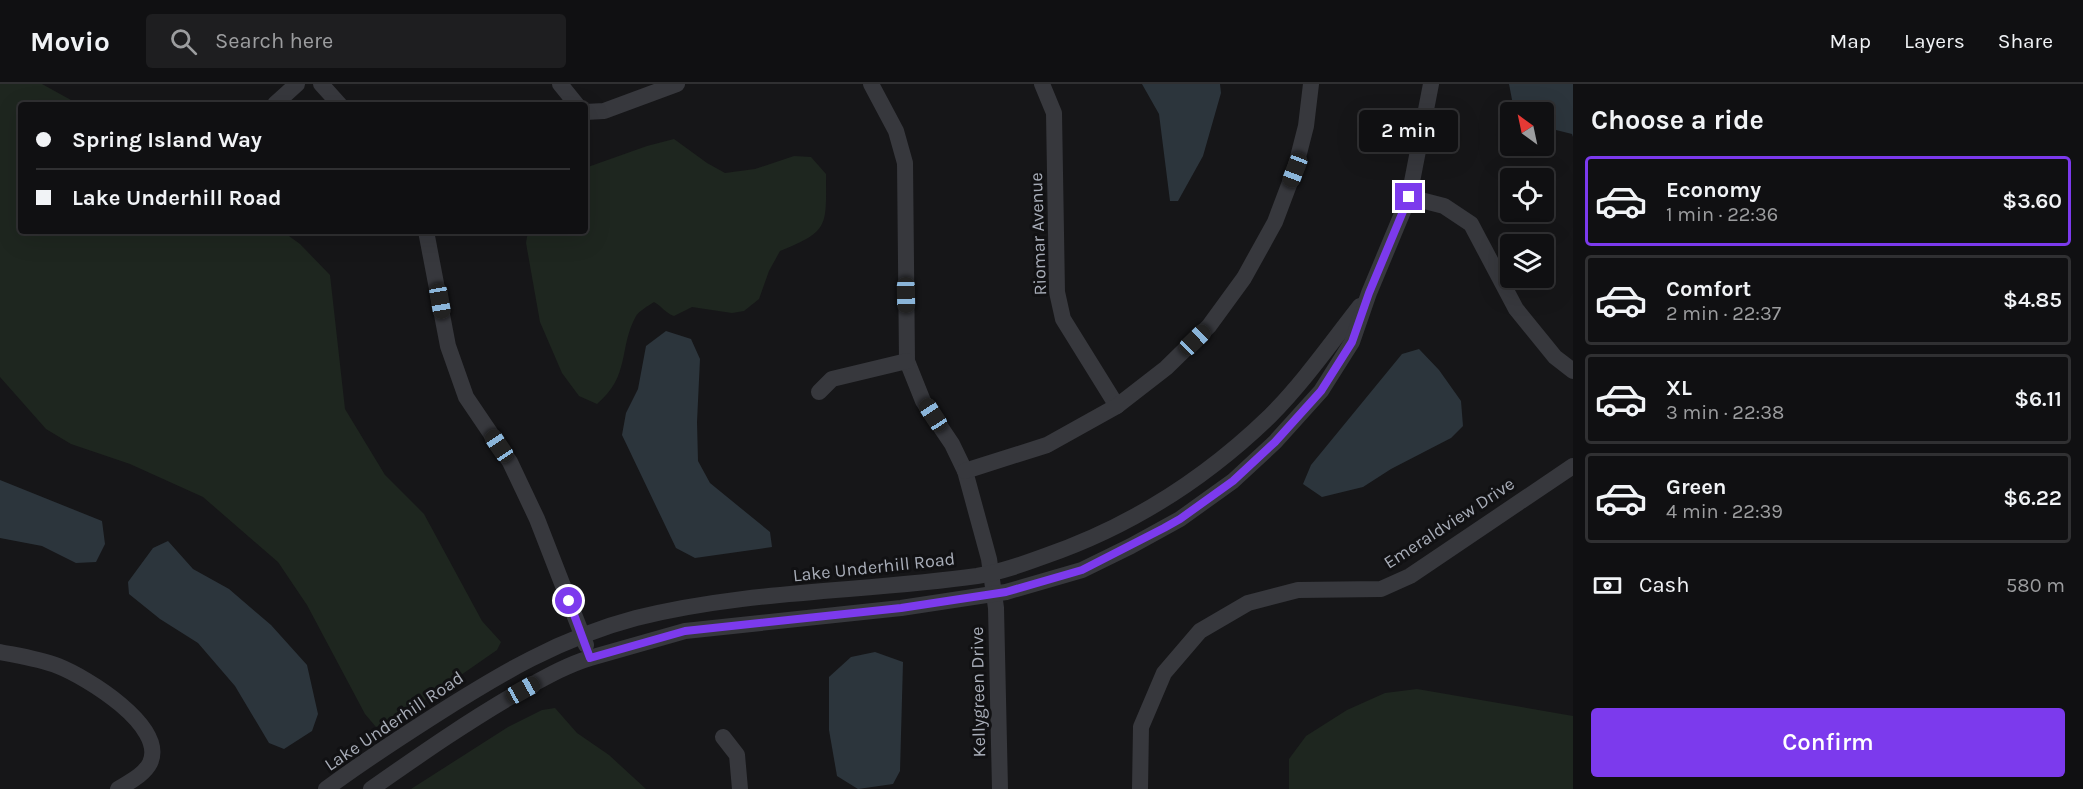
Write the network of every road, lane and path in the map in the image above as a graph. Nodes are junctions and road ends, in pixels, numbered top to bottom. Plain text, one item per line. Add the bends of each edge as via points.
1 (297, 84) edge
2 (321, 84) edge
3 (560, 84) edge
4 (677, 84) edge
5 (871, 84) edge
6 (1042, 84) edge
7 (1311, 84) edge
8 (1431, 84) edge
9 (277, 102) edge
10 (337, 102) edge
11 (575, 102) edge
12 (588, 112) edge
13 (1409, 197) junction
14 (427, 234) edge
15 (1369, 293) junction
16 (907, 361) junction
17 (1573, 371) edge
18 (819, 392) dead end
19 (1117, 406) junction
20 (1573, 466) edge
21 (965, 471) junction
22 (991, 573) junction
23 (994, 594) junction
24 (582, 636) junction
25 (0, 652) edge
26 (590, 658) junction
27 (723, 737) dead end
28 (118, 789) edge
29 (326, 789) edge
30 (371, 789) edge
31 (740, 789) edge
32 (1000, 789) edge
33 (1140, 789) edge

1 - 9 street
2 - 10 street
3 - 11 street
4 - 12 street via 604,111
5 - 16 street via 896,131 905,163
6 - 19 street, Riomar Avenue via 1054,113 1057,292 1063,319
7 - 19 street via 1295,170 1275,222 1244,278 1209,326 1166,368
8 - 13 street, Lake Underhill Road
13 - 15 street, Lake Underhill Road
13 - 17 street via 1444,206 1471,224 1516,309 1555,357
14 - 24 street via 448,346 466,397 510,462 537,519
15 - 22 street, Lake Underhill Road via 1272,414 1224,457 1123,524 1072,547
15 - 23 street, Lake Underhill Road via 1352,342 1321,391 1233,481 1180,519 1082,570
16 - 18 street via 832,379
16 - 21 street, Kellygreen Drive via 923,400
19 - 21 street via 1047,445
20 - 33 street, Emeraldview Drive via 1410,576 1381,589 1298,590 1248,603 1200,631 1164,673 1142,727
21 - 22 street, Kellygreen Drive
22 - 23 street, Kellygreen Drive
22 - 24 street, Lake Underhill Road via 713,602
23 - 26 street, Lake Underhill Road via 685,631
23 - 32 street, Kellygreen Drive
24 - 26 street
24 - 29 street, Lake Underhill Road via 534,656 477,688
25 - 28 street via 79,675 136,720 151,742 152,757 145,770
26 - 30 street, Lake Underhill Road via 481,713
27 - 31 street via 737,755

